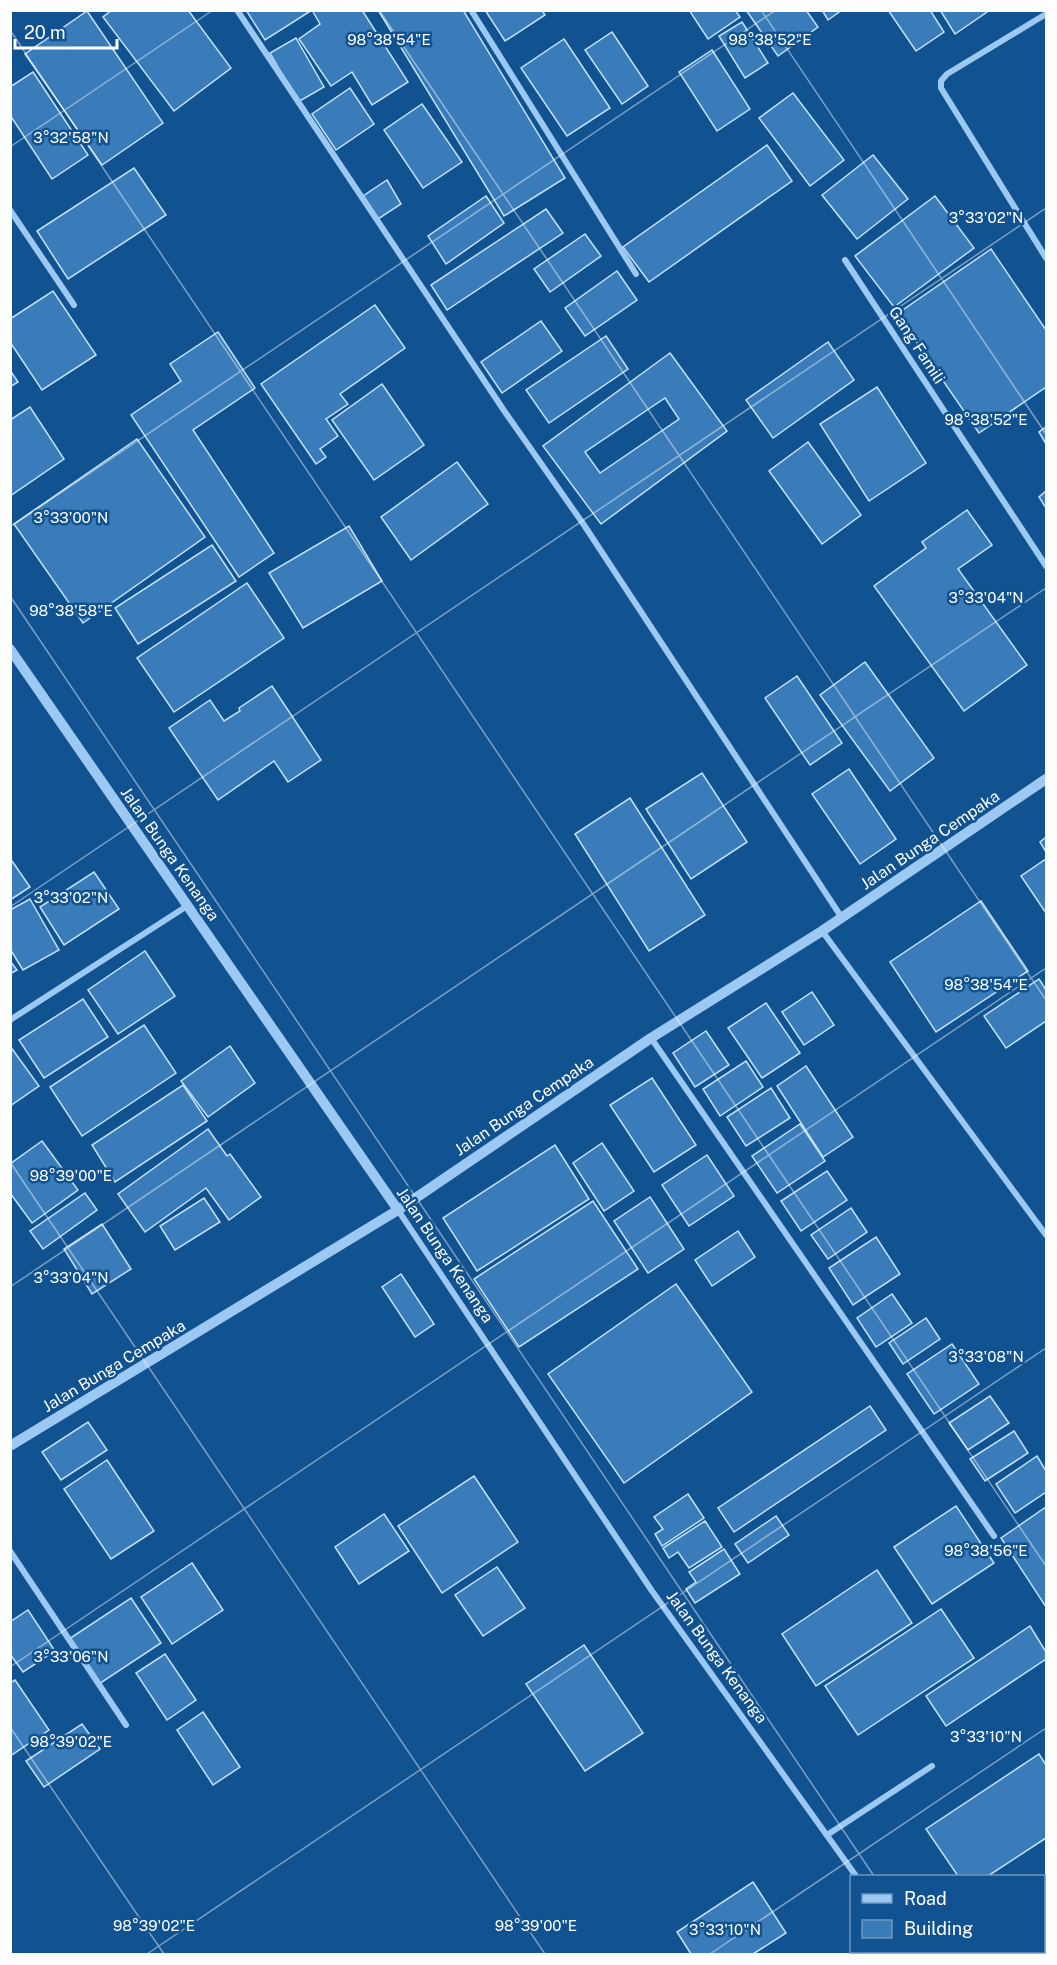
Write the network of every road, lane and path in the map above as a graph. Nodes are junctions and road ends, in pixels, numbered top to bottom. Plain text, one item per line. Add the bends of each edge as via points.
1 (237, 10) edge
2 (471, 10) edge
3 (1047, 14) edge
4 (10, 210) edge
5 (1047, 258) edge
6 (845, 260) dead end
7 (636, 274) dead end
8 (74, 305) dead end
9 (1047, 566) edge
10 (10, 648) edge
11 (1047, 779) edge
12 (187, 906) junction
13 (842, 918) junction
14 (822, 931) junction
15 (10, 1020) edge
16 (651, 1038) junction
17 (398, 1210) junction
18 (1047, 1235) edge
19 (10, 1446) edge
20 (994, 1536) dead end
21 (10, 1551) edge
22 (126, 1725) dead end
23 (932, 1766) dead end
24 (827, 1835) junction
25 (855, 1875) edge

1 - 13 street via 584,525
2 - 7 street
3 - 5 street via 947,74 941,88
4 - 8 street
6 - 9 street, Gang Famili
10 - 12 street, Jalan Bunga Kenanga
11 - 13 street, Jalan Bunga Cempaka
12 - 15 street
12 - 17 street, Jalan Bunga Kenanga
13 - 14 street, Jalan Bunga Cempaka
14 - 16 street, Jalan Bunga Cempaka
14 - 18 street
16 - 17 street, Jalan Bunga Cempaka
16 - 20 street
17 - 19 street, Jalan Bunga Cempaka
17 - 24 street, Jalan Bunga Kenanga via 645,1581
21 - 22 street
23 - 24 street
24 - 25 street, Jalan Bunga Kenanga

